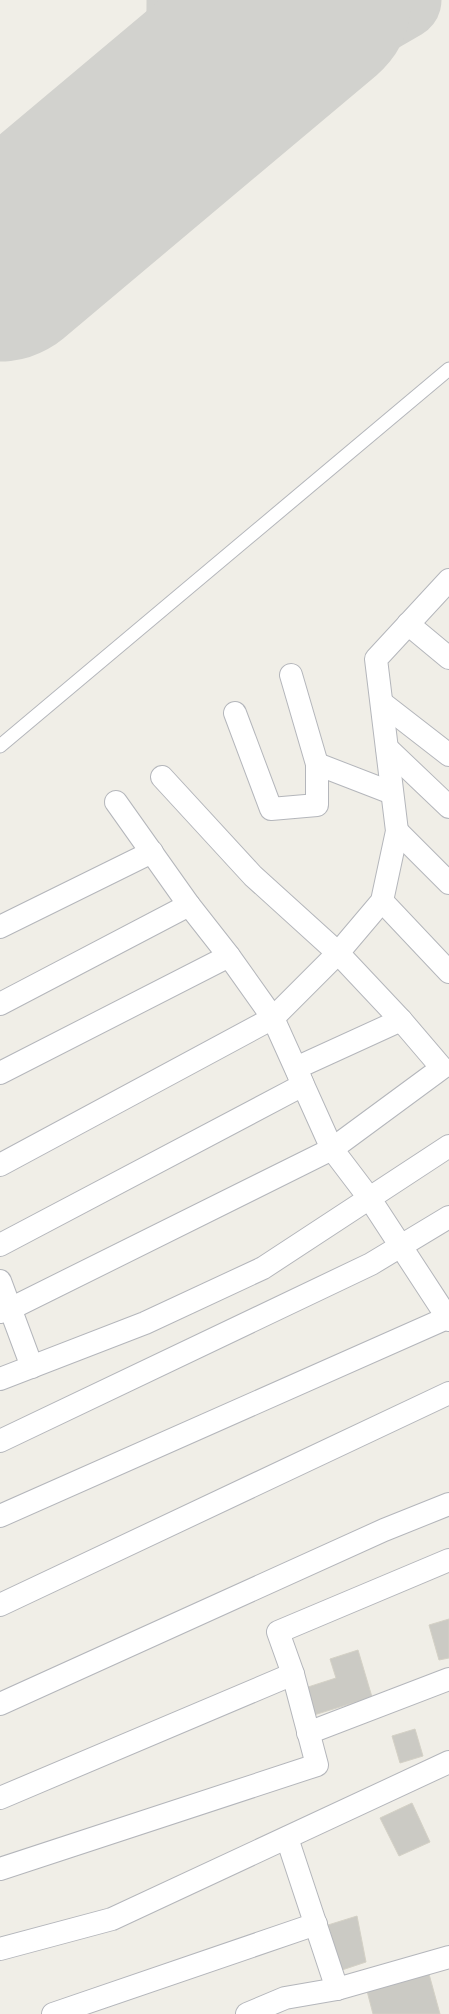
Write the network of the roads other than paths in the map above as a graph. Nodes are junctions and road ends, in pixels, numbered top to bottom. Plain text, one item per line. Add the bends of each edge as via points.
1 (449, 369) edge
2 (449, 580) edge
3 (408, 624) junction
4 (449, 658) edge
5 (291, 675) dead end
6 (382, 703) junction
7 (235, 713) dead end
8 (0, 746) edge
9 (387, 748) junction
10 (449, 754) edge
11 (317, 764) junction
12 (162, 777) dead end
13 (392, 793) junction
14 (116, 802) dead end
15 (449, 807) edge
16 (397, 831) junction
17 (152, 852) junction
18 (449, 883) edge
19 (382, 901) junction
20 (189, 905) junction
21 (0, 926) edge
22 (338, 953) junction
23 (229, 956) junction
24 (449, 972) edge
25 (0, 1004) edge
26 (273, 1018) junction
27 (401, 1020) junction
28 (296, 1068) junction
29 (446, 1072) edge
30 (0, 1073) edge
31 (449, 1146) edge
32 (332, 1149) junction
33 (0, 1165) edge
34 (370, 1199) junction
35 (449, 1217) edge
36 (0, 1245) edge
37 (400, 1246) junction
38 (0, 1281) edge
39 (6, 1310) edge
40 (448, 1318) edge
41 (32, 1367) junction
42 (0, 1379) edge
43 (449, 1393) edge
44 (0, 1441) edge
45 (449, 1504) edge
46 (0, 1516) edge
47 (449, 1560) edge
48 (0, 1605) edge
49 (293, 1674) junction
50 (449, 1679) edge
51 (0, 1704) edge
52 (308, 1733) junction
53 (449, 1762) edge
54 (0, 1798) edge
55 (287, 1838) junction
56 (0, 1869) edge
57 (316, 1924) junction
58 (0, 1949) edge
59 (449, 1957) edge
60 (337, 1989) junction
61 (288, 2006) edge
62 (53, 2014) edge
63 (247, 2014) edge

1 - 8 lane
2 - 3 street
3 - 4 street
3 - 6 street via 376,659
5 - 11 street
6 - 9 street
6 - 10 street
7 - 11 street via 271,809 316,805
9 - 13 street
9 - 15 street
11 - 13 street
12 - 22 street via 252,876
13 - 16 street
14 - 17 street
16 - 18 street
16 - 19 street
17 - 20 street
17 - 21 street
19 - 22 street
19 - 24 street
20 - 23 street
20 - 25 street
22 - 26 street
22 - 27 street
23 - 26 street
23 - 30 street
26 - 28 street
26 - 33 street
27 - 28 street
27 - 29 street
28 - 32 street
28 - 36 street via 303,1085
29 - 32 street
31 - 34 street
32 - 34 street
32 - 39 street
34 - 37 street
34 - 41 street via 263,1268 145,1323
35 - 37 street
37 - 40 street
37 - 44 street via 370,1264
38 - 39 street
39 - 41 street
40 - 46 street
41 - 42 street
43 - 48 street
45 - 51 street via 384,1530
47 - 49 street via 278,1632
49 - 52 street
49 - 54 street
50 - 52 street
52 - 56 street via 317,1766
53 - 55 street
55 - 57 street
55 - 58 street via 112,1919
57 - 60 street
57 - 62 street
59 - 60 street
60 - 61 street
61 - 63 street

